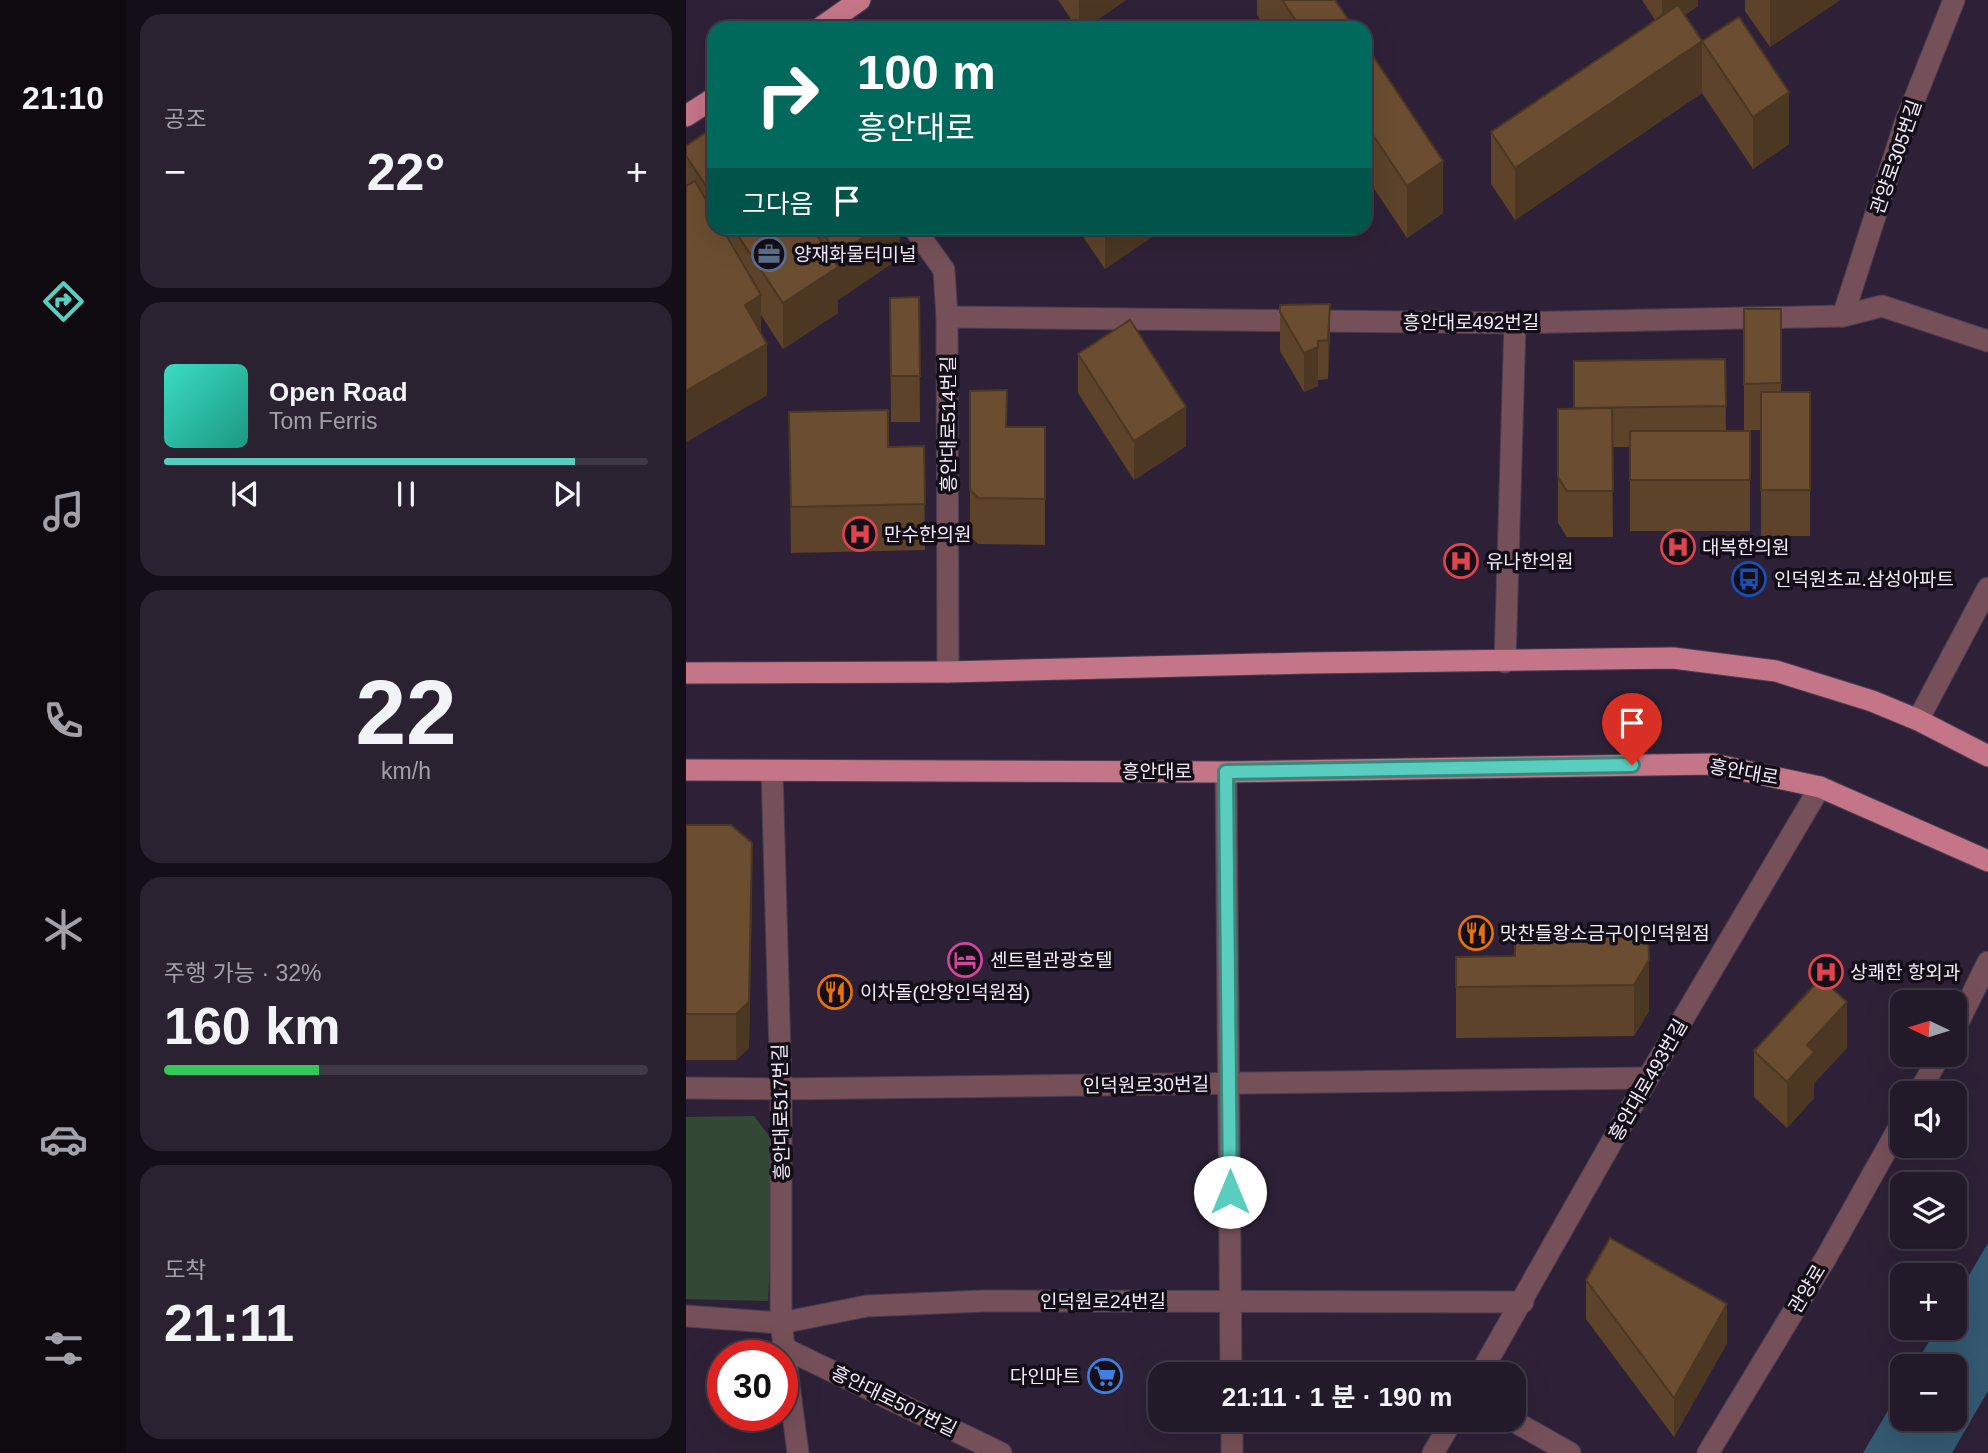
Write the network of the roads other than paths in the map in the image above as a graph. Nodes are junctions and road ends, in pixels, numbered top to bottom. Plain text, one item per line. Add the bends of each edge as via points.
1 (859, 0) edge
2 (1954, 0) edge
3 (830, 21) edge
4 (707, 102) edge
5 (686, 116) edge
6 (919, 235) edge
7 (1843, 316) junction
8 (947, 317) junction
9 (1515, 323) junction
10 (1988, 341) edge
11 (1988, 588) edge
12 (1505, 662) junction
13 (948, 671) junction
14 (686, 673) edge
15 (1918, 720) junction
16 (1988, 756) edge
17 (686, 770) edge
18 (772, 771) junction
19 (1226, 772) junction
20 (1819, 787) junction
21 (1988, 861) edge
22 (1988, 962) edge
23 (1967, 1005) edge
24 (1648, 1078) junction
25 (1230, 1084) junction
26 (686, 1088) edge
27 (781, 1089) junction
28 (1890, 1143) edge
29 (1230, 1300) junction
30 (1523, 1301) junction
31 (686, 1316) edge
32 (781, 1323) junction
33 (784, 1340) edge
34 (798, 1355) edge
35 (1231, 1362) edge
36 (1487, 1362) edge
37 (1526, 1428) edge
38 (795, 1431) edge
39 (1232, 1432) edge
40 (1445, 1432) edge
41 (798, 1453) edge
42 (1001, 1453) edge
43 (1232, 1453) edge
44 (1433, 1453) edge
45 (1570, 1453) edge
46 (1708, 1453) edge

1 - 3 main road
2 - 7 street, 관양로305번길 via 1905,122
4 - 5 main road
6 - 8 street, 흥안대로514번길 via 944,270
7 - 9 street, 흥안대로492번길
7 - 10 street, 흥안대로492번길 via 1882,306
8 - 9 street, 흥안대로492번길
8 - 13 street, 흥안대로514번길
9 - 12 street
11 - 15 street
12 - 13 main road
12 - 15 main road via 1672,659 1776,671
13 - 14 main road
15 - 16 main road
17 - 18 main road, 흥안대로
18 - 19 main road, 흥안대로
18 - 27 street, 흥안대로517번길
19 - 20 main road, 흥안대로 via 1713,764
19 - 25 street
20 - 21 main road, 흥안대로
20 - 24 street, 흥안대로493번길
22 - 23 street
24 - 25 street, 인덕원로30번길
24 - 30 street, 흥안대로493번길
25 - 27 street, 인덕원로30번길
25 - 29 street
26 - 27 street, 인덕원로30번길
27 - 32 street, 흥안대로517번길
28 - 46 street, 관양로
29 - 30 street, 인덕원로24번길
29 - 32 street, 인덕원로24번길 via 867,1306
29 - 35 street
30 - 36 street, 흥안대로493번길
31 - 32 street, 인덕원로24번길
32 - 33 street, 흥안대로517번길
34 - 42 street, 흥안대로507번길
37 - 45 street
38 - 41 street, 흥안대로517번길
39 - 43 street
40 - 44 street

